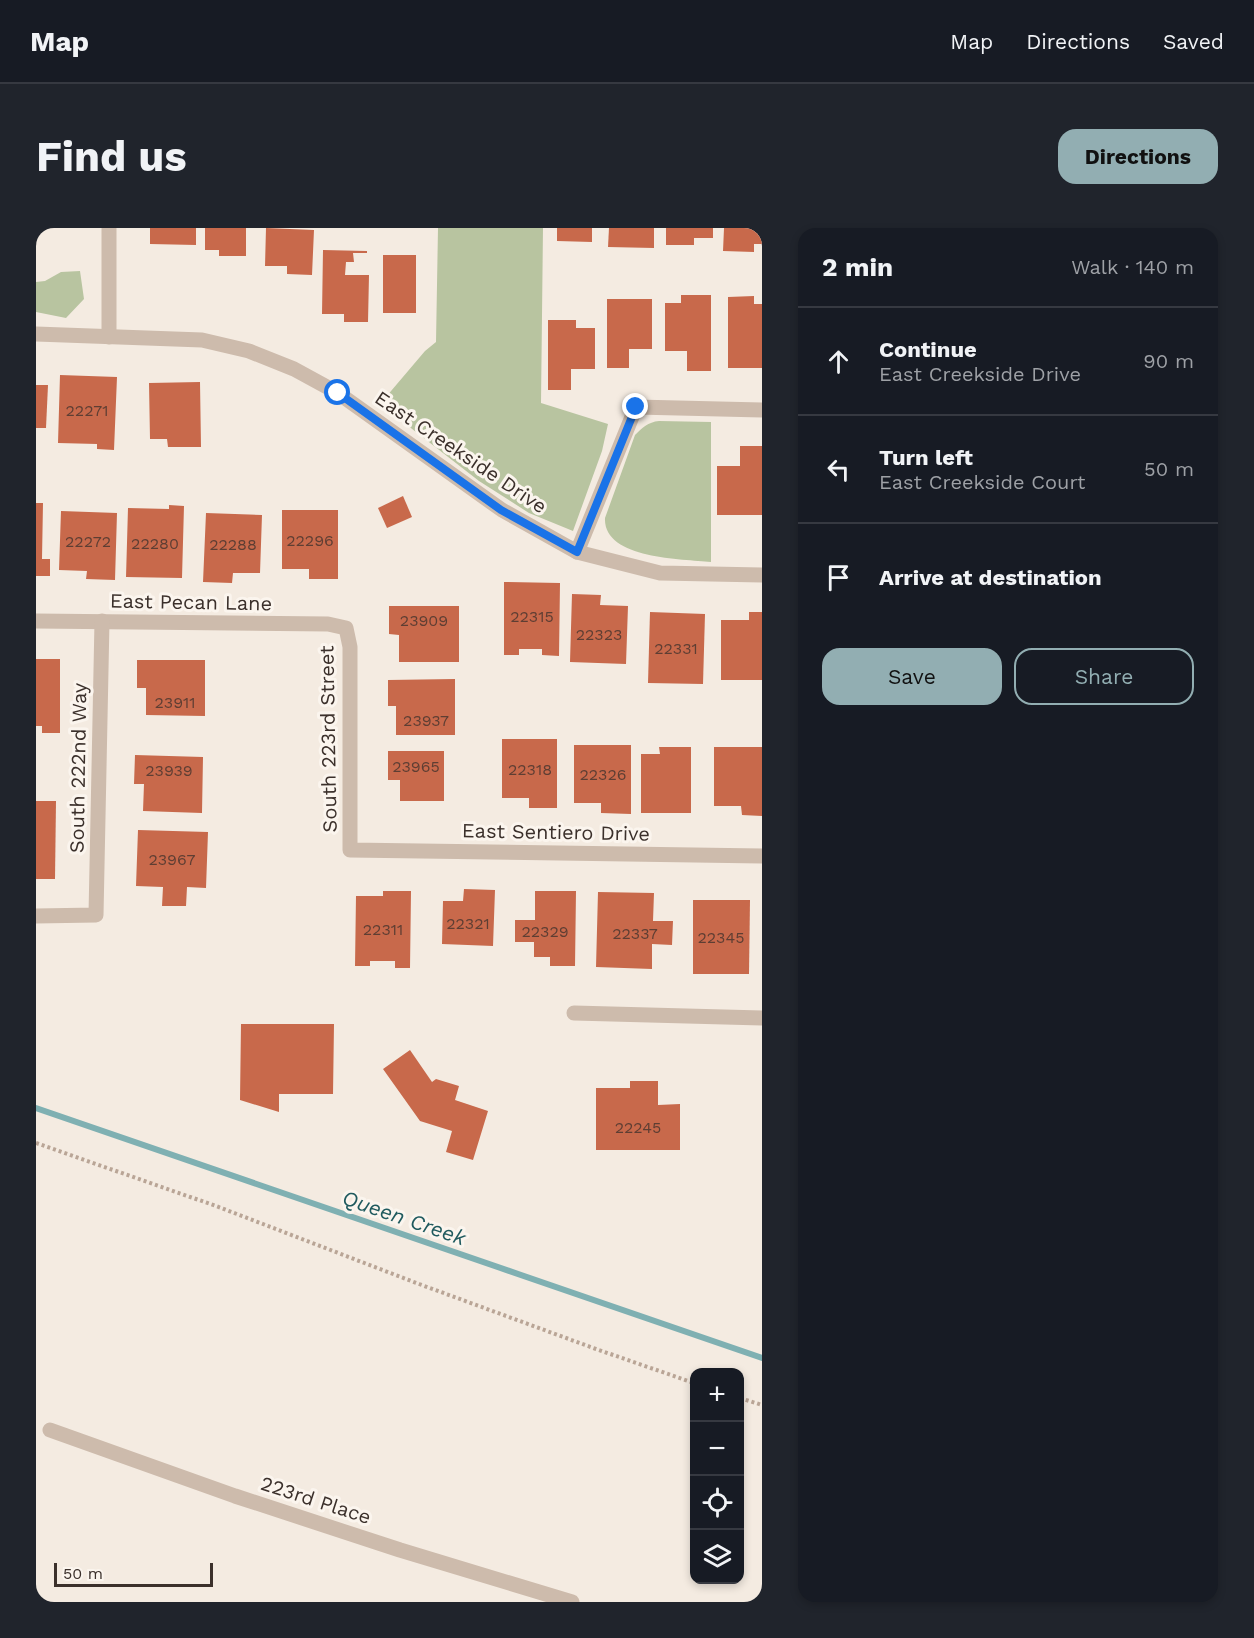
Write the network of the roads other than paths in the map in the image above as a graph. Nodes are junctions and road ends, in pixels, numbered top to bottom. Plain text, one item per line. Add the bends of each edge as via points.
1 (109, 228) edge
2 (36, 334) edge
3 (109, 337) junction
4 (762, 410) edge
5 (577, 552) junction
6 (762, 574) edge
7 (36, 621) edge
8 (102, 621) junction
9 (346, 628) joint
10 (350, 850) joint
11 (762, 856) edge
12 (36, 916) edge
13 (574, 1013) dead end
14 (762, 1017) edge
15 (50, 1430) dead end
16 (572, 1602) edge

1 - 3 street
2 - 3 street, East Creekside Drive
3 - 5 street, East Creekside Drive via 202,340 249,351 294,369 338,393 501,510
4 - 5 street via 636,407
5 - 6 street, East Creekside Drive via 660,573
7 - 8 street, East Pecan Lane
8 - 9 street, East Pecan Lane via 328,624
8 - 12 street, South 222nd Way via 96,915
9 - 10 street, South 223rd Street via 350,647
10 - 11 street, East Sentiero Drive
13 - 14 street
15 - 16 street, 223rd Place via 235,1496

